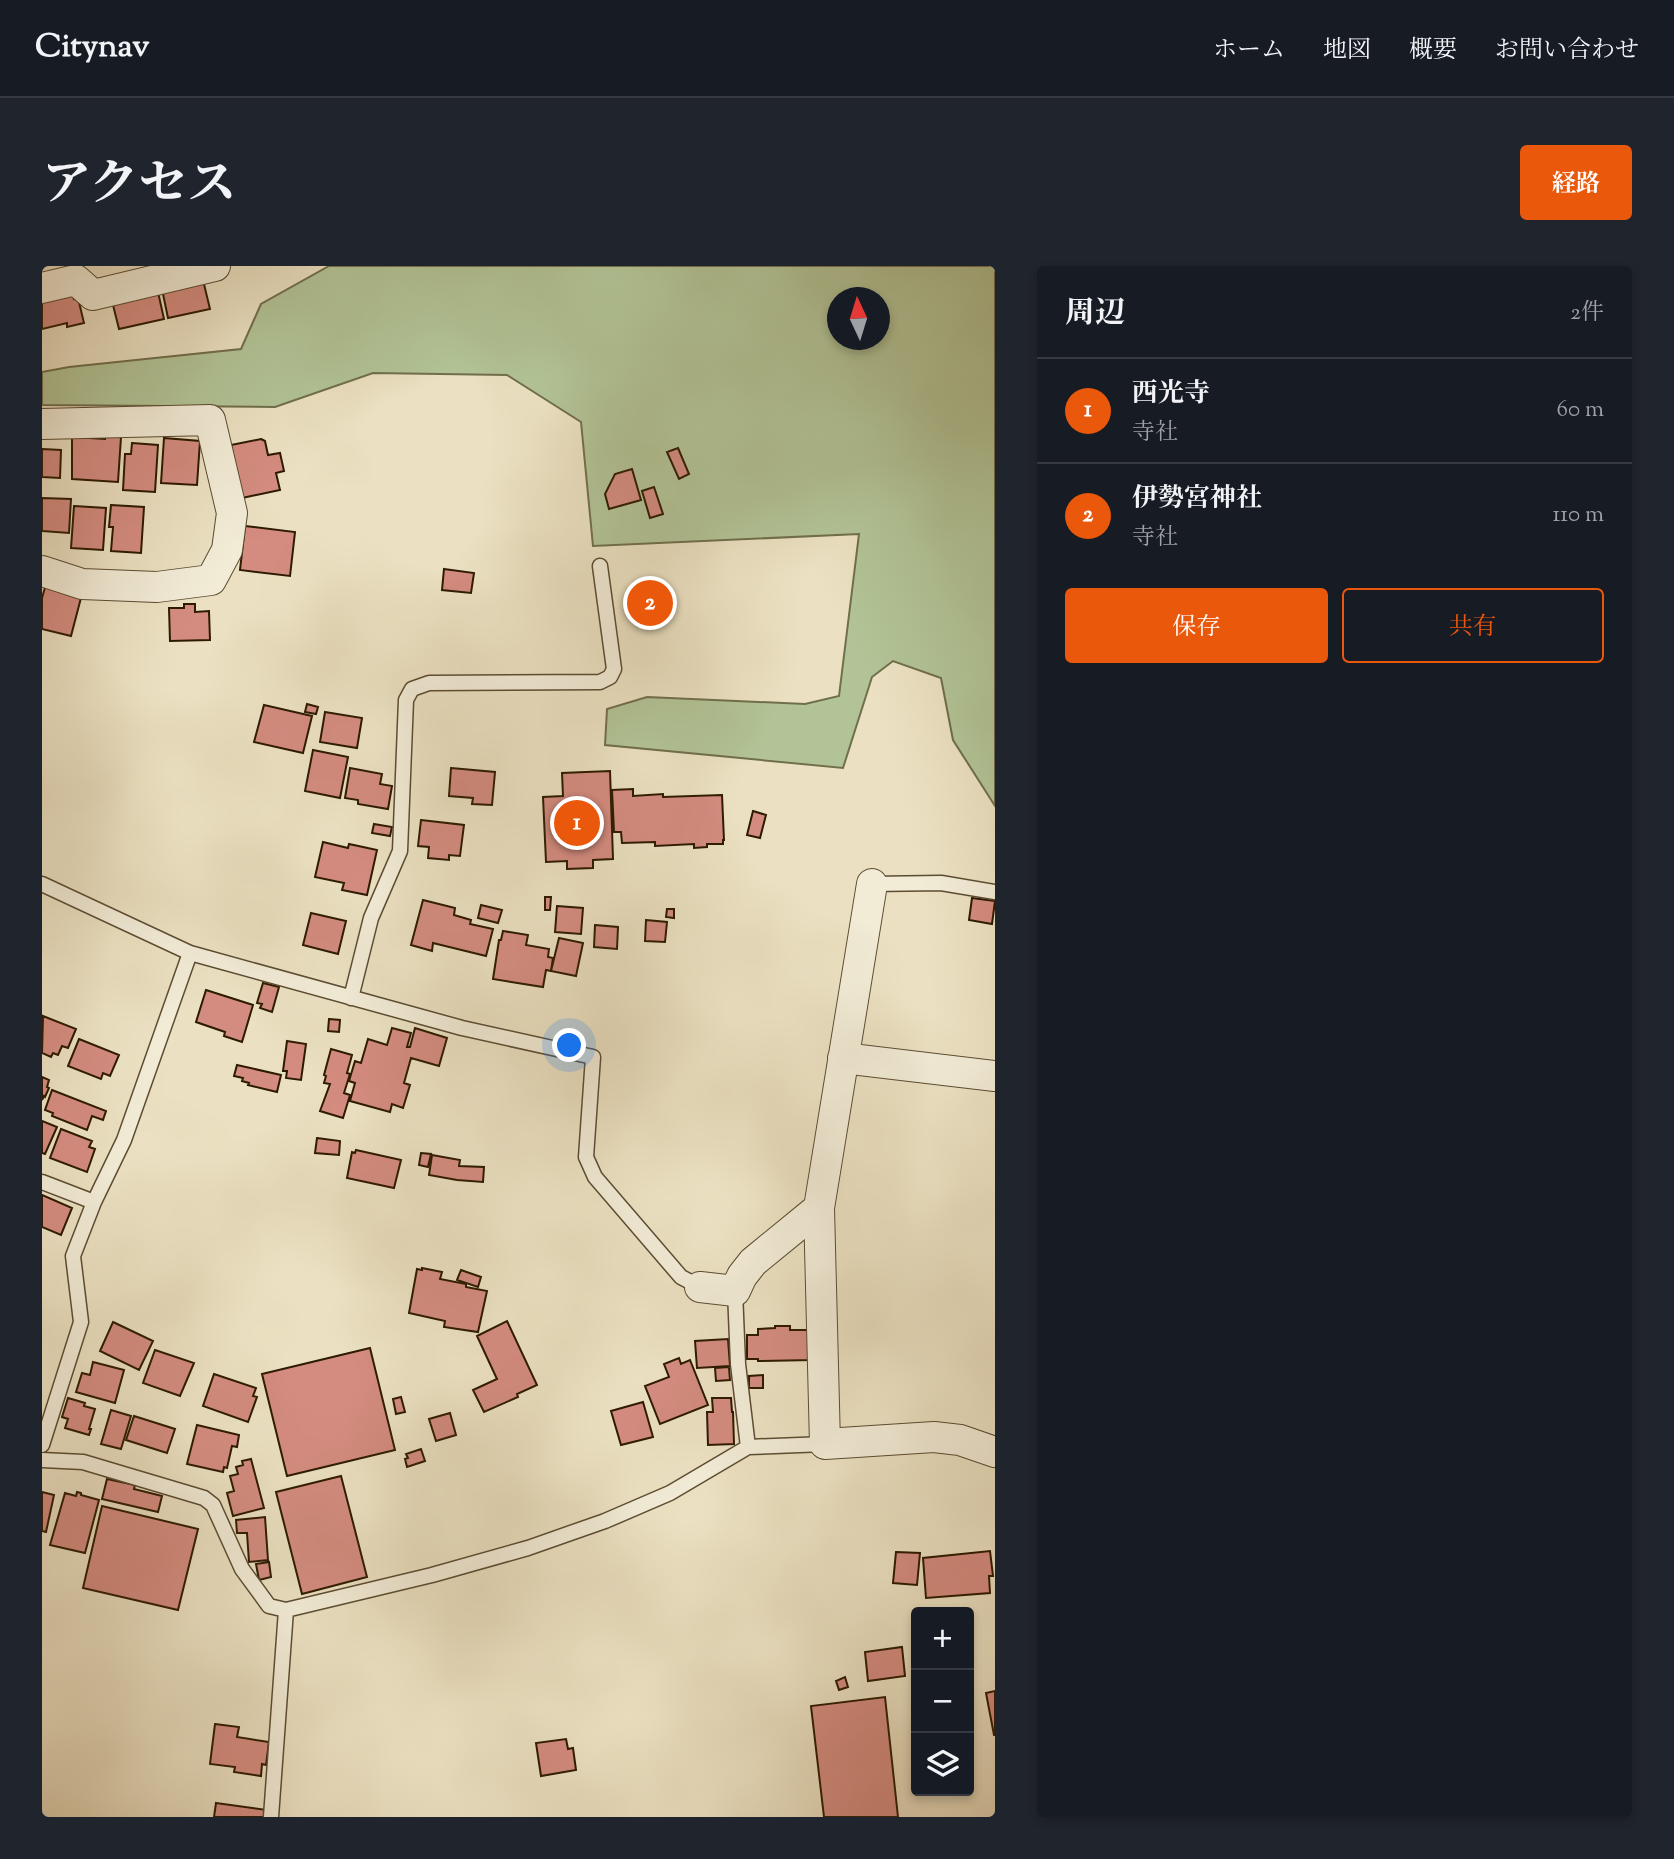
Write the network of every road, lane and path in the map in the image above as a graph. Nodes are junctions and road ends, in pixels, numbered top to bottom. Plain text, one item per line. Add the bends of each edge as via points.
1 (215, 266) edge
2 (74, 273) edge
3 (42, 288) edge
4 (42, 424) edge
5 (600, 566) dead end
6 (42, 571) edge
7 (42, 884) edge
8 (872, 884) joint
9 (995, 891) edge
10 (190, 953) junction
11 (351, 998) junction
12 (844, 1058) junction
13 (995, 1076) edge
14 (42, 1182) edge
15 (94, 1202) junction
16 (819, 1208) junction
17 (701, 1287) joint
18 (735, 1292) junction
19 (825, 1444) junction
20 (42, 1445) edge
21 (748, 1447) junction
22 (995, 1452) edge
23 (42, 1460) edge
24 (286, 1610) junction
25 (271, 1817) edge

1 - 2 street via 93,295
2 - 3 street
4 - 6 street via 210,420 232,513 227,550 211,580 157,587 82,584
5 - 11 lane via 614,669 610,677 600,682 429,683 412,689 406,700 400,851 371,918
7 - 10 lane
8 - 9 lane via 940,883
8 - 12 street
10 - 11 lane
10 - 15 lane via 124,1140
11 - 17 lane via 593,1057 586,1157 595,1177 681,1277
12 - 13 street
12 - 16 street
14 - 15 lane
15 - 20 lane via 73,1256 81,1322
16 - 18 street via 753,1262
16 - 19 street
17 - 18 street
18 - 21 lane
19 - 21 lane
19 - 22 street via 934,1437
21 - 24 lane via 670,1493 605,1521 444,1572
23 - 24 lane via 83,1462 204,1497 214,1505 242,1569 255,1587 269,1606
24 - 25 lane

